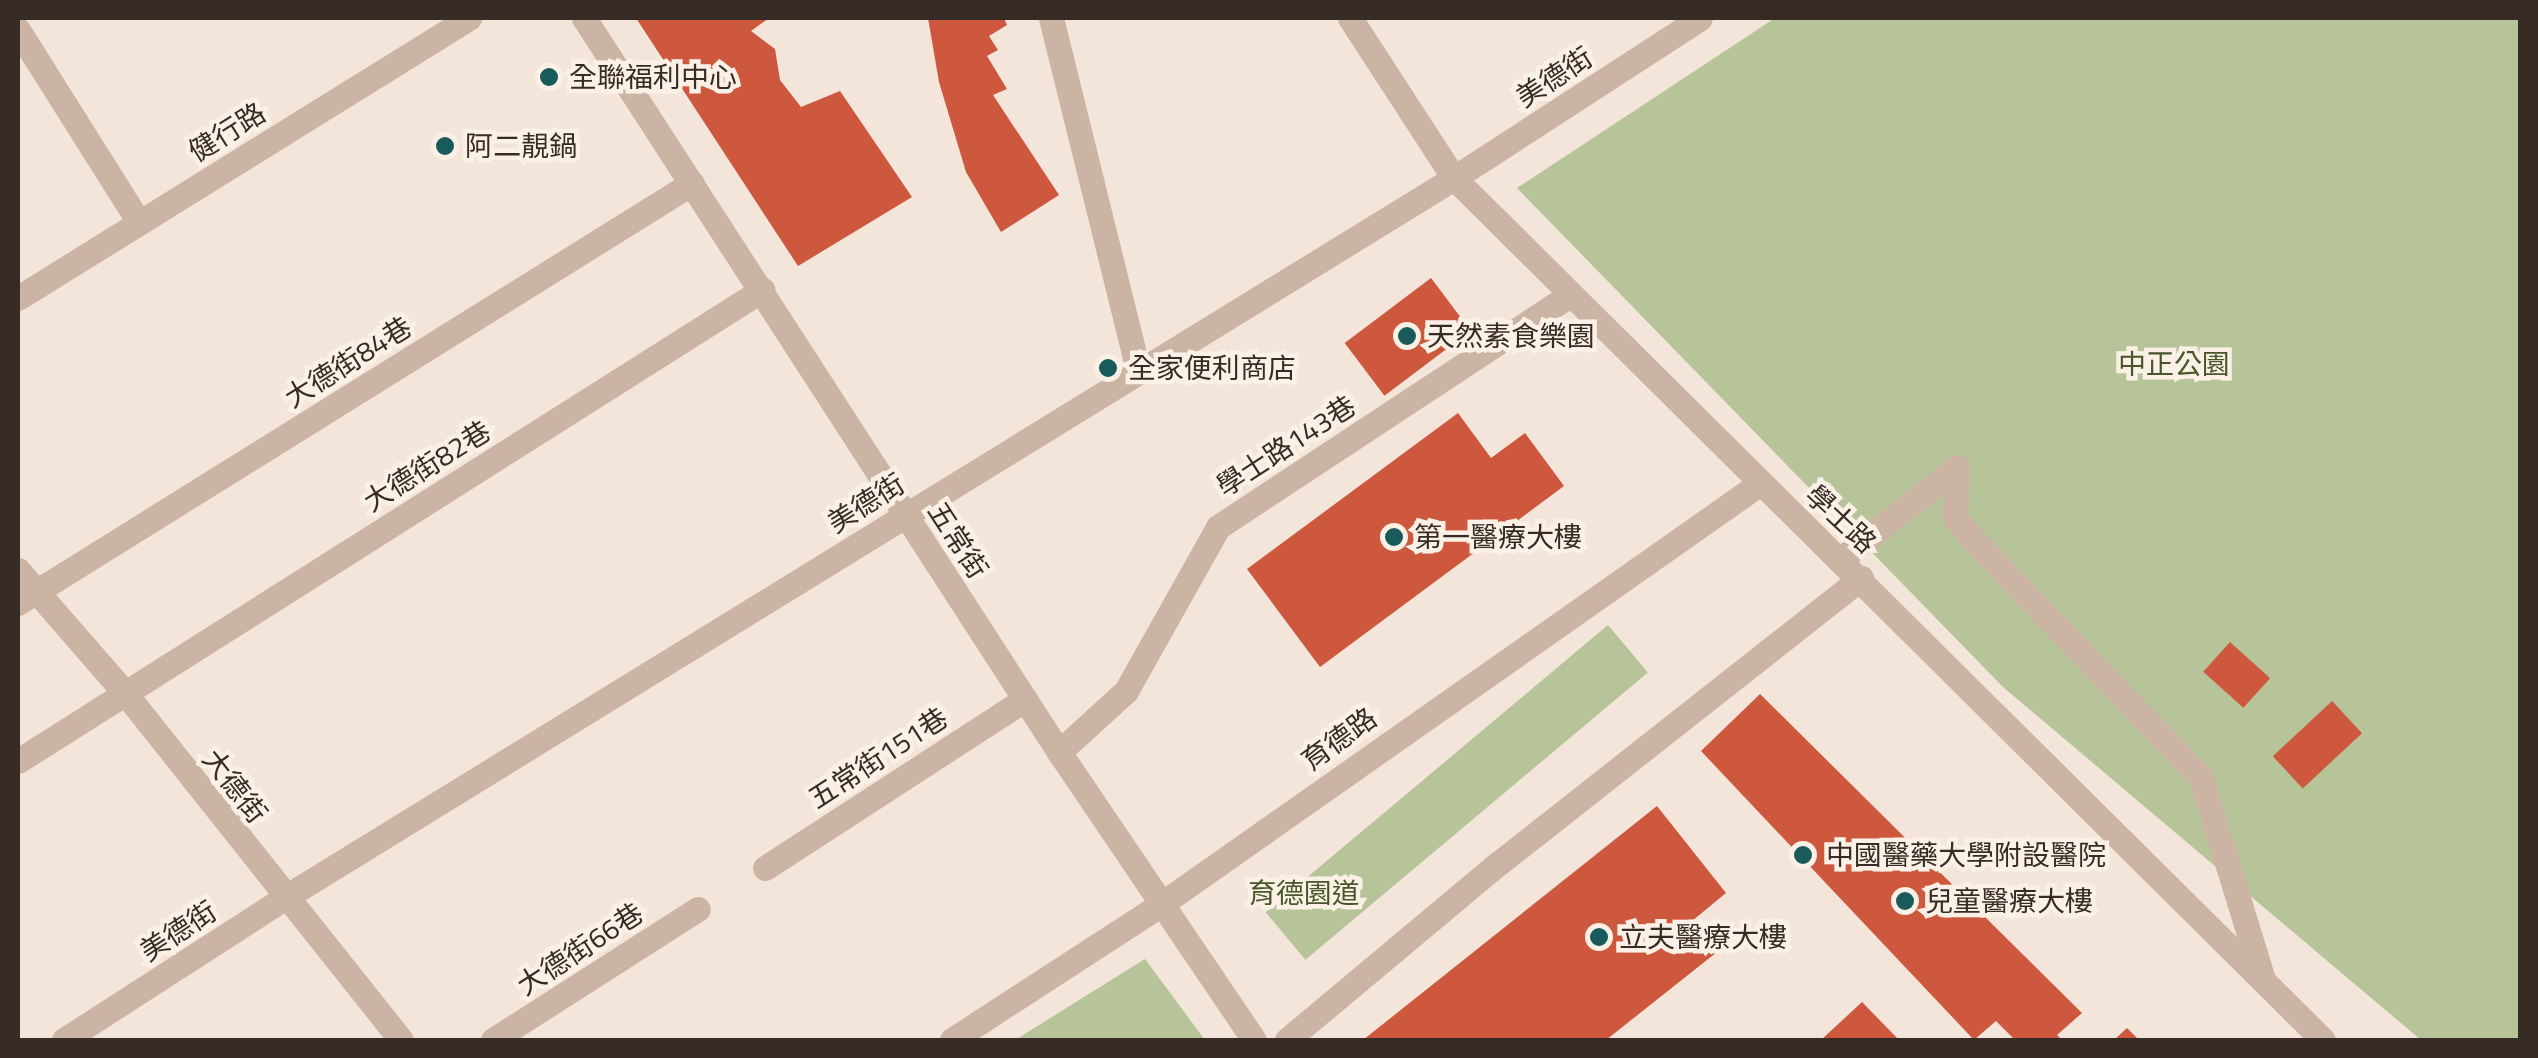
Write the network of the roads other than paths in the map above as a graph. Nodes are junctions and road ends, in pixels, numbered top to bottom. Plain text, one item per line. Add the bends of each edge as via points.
1 (469, 18) edge
2 (584, 18) edge
3 (1052, 18) edge
4 (1350, 18) edge
5 (1700, 18) edge
6 (18, 30) edge
7 (1454, 178) junction
8 (692, 183) junction
9 (139, 222) junction
10 (762, 290) junction
11 (1570, 294) junction
12 (18, 298) edge
13 (1138, 370) junction
14 (1759, 484) junction
15 (906, 514) junction
16 (1840, 560) junction
17 (18, 570) edge
18 (1861, 578) junction
19 (26, 598) edge
20 (125, 693) junction
21 (1025, 699) junction
22 (1059, 752) junction
23 (18, 762) edge
24 (765, 868) dead end
25 (284, 898) junction
26 (1160, 905) junction
27 (698, 909) dead end
28 (2265, 983) junction
29 (64, 1040) edge
30 (402, 1040) edge
31 (494, 1040) edge
32 (952, 1040) edge
33 (1254, 1040) edge
34 (1288, 1040) edge
35 (2323, 1040) edge

1 - 9 street, 健行路
2 - 8 street, 五常街
3 - 13 street
4 - 7 street, 學士路
5 - 7 street, 美德街
6 - 9 street
7 - 11 street, 學士路
7 - 13 street, 美德街
8 - 10 street, 五常街
8 - 19 street, 大德街84巷
9 - 12 street, 健行路
10 - 15 street, 五常街
10 - 20 street, 大德街82巷
11 - 14 street, 學士路
11 - 22 street, 學士路143巷 via 1218,528 1126,691
13 - 15 street, 美德街
14 - 16 street, 學士路
14 - 26 street, 育德路
15 - 21 street, 五常街
15 - 25 street, 美德街
16 - 18 street, 學士路
16 - 28 street via 1956,467 1955,517 1962,526 2201,778
17 - 19 street, 大德街
18 - 28 street, 學士路
18 - 34 street via 1498,863
19 - 20 street, 大德街
20 - 23 street, 大德街82巷
20 - 25 street, 大德街
21 - 22 street, 五常街
21 - 24 street, 五常街151巷
22 - 26 street, 五常街
25 - 29 street, 美德街
25 - 30 street, 大德街
26 - 32 street, 育德路
26 - 33 street, 五常街
27 - 31 street, 大德街66巷
28 - 35 street, 學士路

